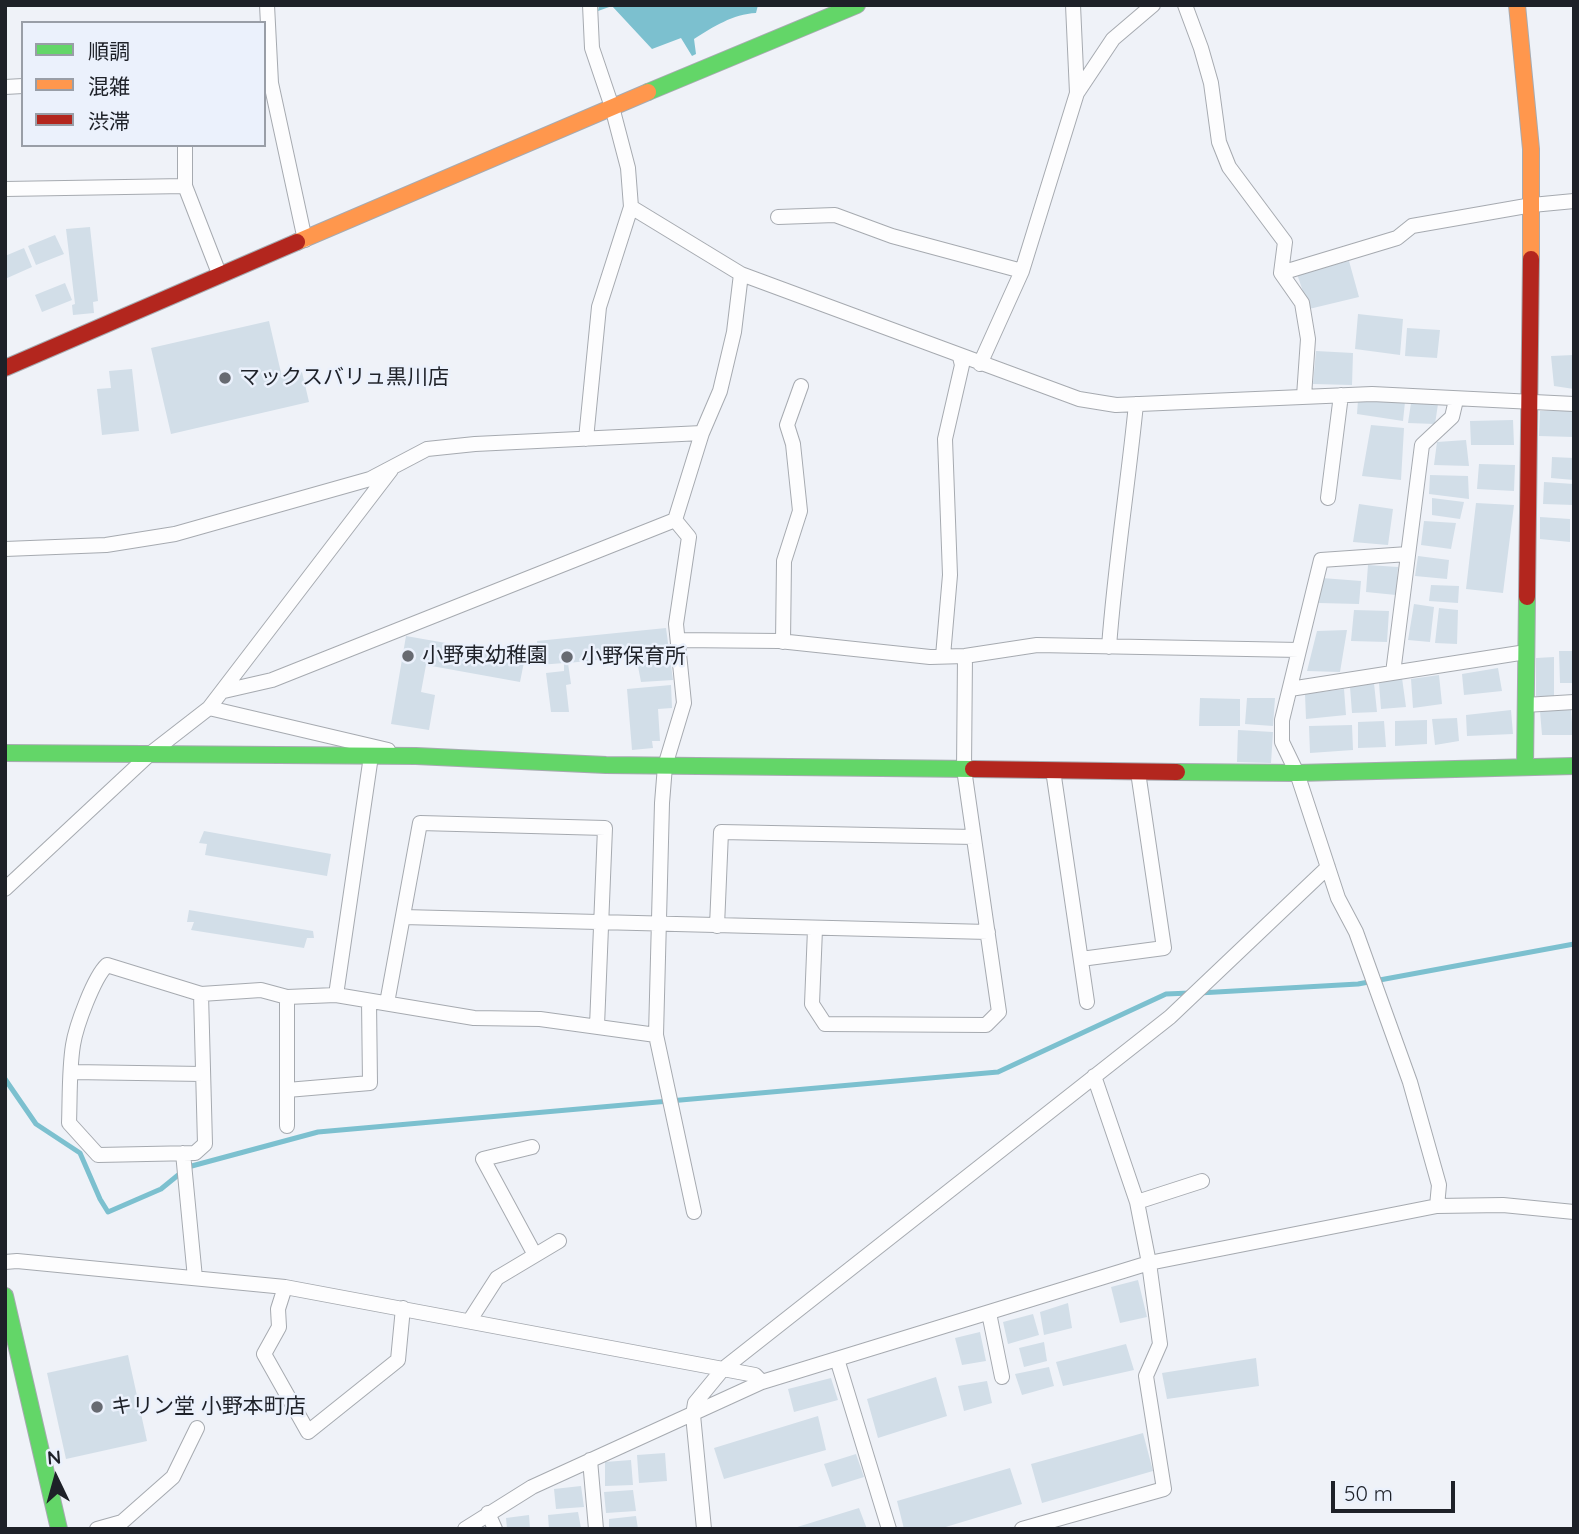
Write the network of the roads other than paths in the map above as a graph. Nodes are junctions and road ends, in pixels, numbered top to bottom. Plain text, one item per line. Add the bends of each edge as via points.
1 (267, 5) edge
2 (590, 5) edge
3 (857, 5) edge
4 (1073, 5) edge
5 (1153, 5) edge
6 (1185, 5) edge
7 (1517, 5) edge
8 (267, 83) edge
9 (1077, 93) junction
10 (612, 107) junction
11 (185, 147) edge
12 (185, 186) junction
13 (5, 189) edge
14 (1574, 201) edge
15 (1532, 205) junction
16 (631, 207) junction
17 (778, 217) dead end
18 (305, 240) junction
19 (1022, 271) junction
20 (1281, 273) junction
21 (741, 274) junction
22 (220, 276) junction
23 (960, 357) junction
24 (980, 364) junction
25 (5, 368) edge
26 (801, 386) dead end
27 (1341, 395) junction
28 (1304, 396) junction
29 (1456, 400) junction
30 (1529, 401) junction
31 (1136, 404) junction
32 (1574, 404) edge
33 (702, 433) junction
34 (586, 439) junction
35 (393, 467) junction
36 (1328, 498) dead end
37 (675, 520) junction
38 (5, 549) edge
39 (1408, 554) junction
40 (678, 640) junction
41 (783, 642) junction
42 (1109, 647) junction
43 (1299, 650) junction
44 (1526, 652) junction
45 (943, 656) junction
46 (965, 656) junction
47 (1392, 673) junction
48 (1290, 689) junction
49 (224, 691) junction
50 (1574, 702) edge
51 (1525, 705) junction
52 (209, 708) junction
53 (5, 753) edge
54 (151, 753) junction
55 (371, 756) junction
56 (416, 756) junction
57 (665, 766) junction
58 (1574, 766) edge
59 (1525, 767) junction
60 (964, 769) junction
61 (1053, 770) junction
62 (1138, 772) junction
63 (1297, 773) junction
64 (974, 837) junction
65 (1328, 867) junction
66 (5, 889) edge
67 (403, 917) junction
68 (601, 923) junction
69 (659, 925) junction
70 (717, 926) junction
71 (815, 929) junction
72 (988, 932) junction
73 (1081, 959) junction
74 (201, 994) junction
75 (335, 995) junction
76 (287, 997) junction
77 (369, 1000) junction
78 (1087, 1002) dead end
79 (387, 1003) junction
80 (597, 1026) junction
81 (656, 1035) junction
82 (72, 1072) junction
83 (203, 1074) junction
84 (1094, 1076) junction
85 (287, 1090) junction
86 (287, 1126) dead end
87 (532, 1147) dead end
88 (183, 1153) junction
89 (1202, 1181) dead end
90 (1137, 1202) junction
91 (1437, 1206) junction
92 (694, 1212) dead end
93 (1574, 1212) edge
94 (558, 1241) dead end
95 (535, 1255) junction
96 (5, 1262) edge
97 (1149, 1263) junction
98 (195, 1278) junction
99 (285, 1287) junction
100 (5, 1296) edge
101 (402, 1308) junction
102 (989, 1313) junction
103 (470, 1320) junction
104 (837, 1359) junction
105 (723, 1369) junction
106 (1002, 1377) dead end
107 (762, 1382) junction
108 (693, 1415) junction
109 (197, 1428) dead end
110 (590, 1460) junction
111 (488, 1513) junction
112 (60, 1529) edge
113 (97, 1529) edge
114 (465, 1529) edge
115 (495, 1529) edge
116 (596, 1529) edge
117 (704, 1529) edge
118 (889, 1529) edge
119 (1023, 1529) edge

1 - 8 street
2 - 10 street via 592,48
3 - 10 street
4 - 9 street
5 - 9 street via 1113,39
6 - 20 street via 1211,83 1219,142 1229,167 1285,242
7 - 15 street
8 - 18 street
9 - 19 street
10 - 16 street via 628,168
10 - 18 street
11 - 12 street
12 - 13 street
12 - 22 street
14 - 15 street
15 - 20 street via 1412,226 1397,238
15 - 30 street
16 - 21 street
16 - 34 street via 599,307
17 - 19 street via 835,215 892,236
18 - 22 street
19 - 24 street
20 - 28 street via 1302,303 1308,339
21 - 23 street
21 - 33 street via 720,391
22 - 25 street
23 - 24 street
23 - 45 street via 945,439 950,575
24 - 31 street via 1079,398
26 - 41 street via 787,425 800,511 784,561
27 - 28 street
27 - 29 street
27 - 36 street
28 - 31 street
29 - 30 street
29 - 39 street via 1452,417 1422,445
30 - 32 street
30 - 44 street
31 - 42 street
33 - 34 street
33 - 37 street
34 - 35 street via 427,450
35 - 38 street via 369,480 175,534 106,544
35 - 49 street
37 - 40 street via 689,537 676,624
37 - 49 street via 272,680
39 - 43 street via 1321,560
39 - 47 street
40 - 41 street
40 - 57 street via 684,703
41 - 45 street
42 - 43 street
42 - 46 street via 1037,645
43 - 48 street
44 - 47 street
44 - 51 street
45 - 46 street
46 - 60 street
47 - 48 street
48 - 63 street via 1282,742
49 - 52 street
50 - 51 street
51 - 59 street
52 - 54 street
52 - 56 street
53 - 54 street
54 - 55 street
54 - 66 street
55 - 56 street
55 - 75 street
56 - 57 street
57 - 60 street
57 - 69 street
58 - 59 street
59 - 63 street
60 - 61 street
60 - 64 street
61 - 62 street
61 - 73 street
62 - 63 street
62 - 73 street via 1164,948
63 - 65 street
64 - 70 street via 721,832
64 - 72 street
65 - 84 street via 1170,1017
65 - 91 street via 1410,1082 1439,1185
67 - 68 street
67 - 68 street via 420,823 605,828
67 - 79 street
68 - 69 street
68 - 80 street
69 - 70 street
69 - 81 street
70 - 71 street
71 - 72 street
71 - 72 street via 812,1004 825,1024 986,1025 999,1012
73 - 78 street
74 - 76 street via 261,990
74 - 82 street via 107,965 98,974 73,1044
74 - 83 street
75 - 76 street
75 - 77 street
76 - 85 street
77 - 79 street
77 - 85 street via 370,1083
79 - 80 street via 474,1018
80 - 81 street
81 - 92 street
82 - 83 street
82 - 88 street via 69,1123 97,1155
83 - 88 street via 205,1144 195,1153
84 - 90 street
84 - 105 street
85 - 86 street
87 - 95 street via 483,1159
88 - 98 street
89 - 90 street
90 - 97 street
91 - 93 street via 1503,1205
91 - 97 street
94 - 95 street
95 - 103 street via 497,1279
96 - 98 street
97 - 102 street
97 - 119 street via 1160,1344 1146,1377 1164,1489
98 - 99 street
99 - 101 street
99 - 101 street via 278,1309 279,1327 264,1354 308,1432 398,1360
100 - 112 street
101 - 103 street
102 - 104 street
102 - 106 street
103 - 105 street
104 - 107 street
104 - 118 street
105 - 107 street via 755,1375
105 - 108 street via 695,1403
107 - 108 street
108 - 110 street
108 - 117 street
109 - 113 street via 173,1476 122,1522
110 - 111 street
110 - 116 street
111 - 114 street
111 - 115 street

